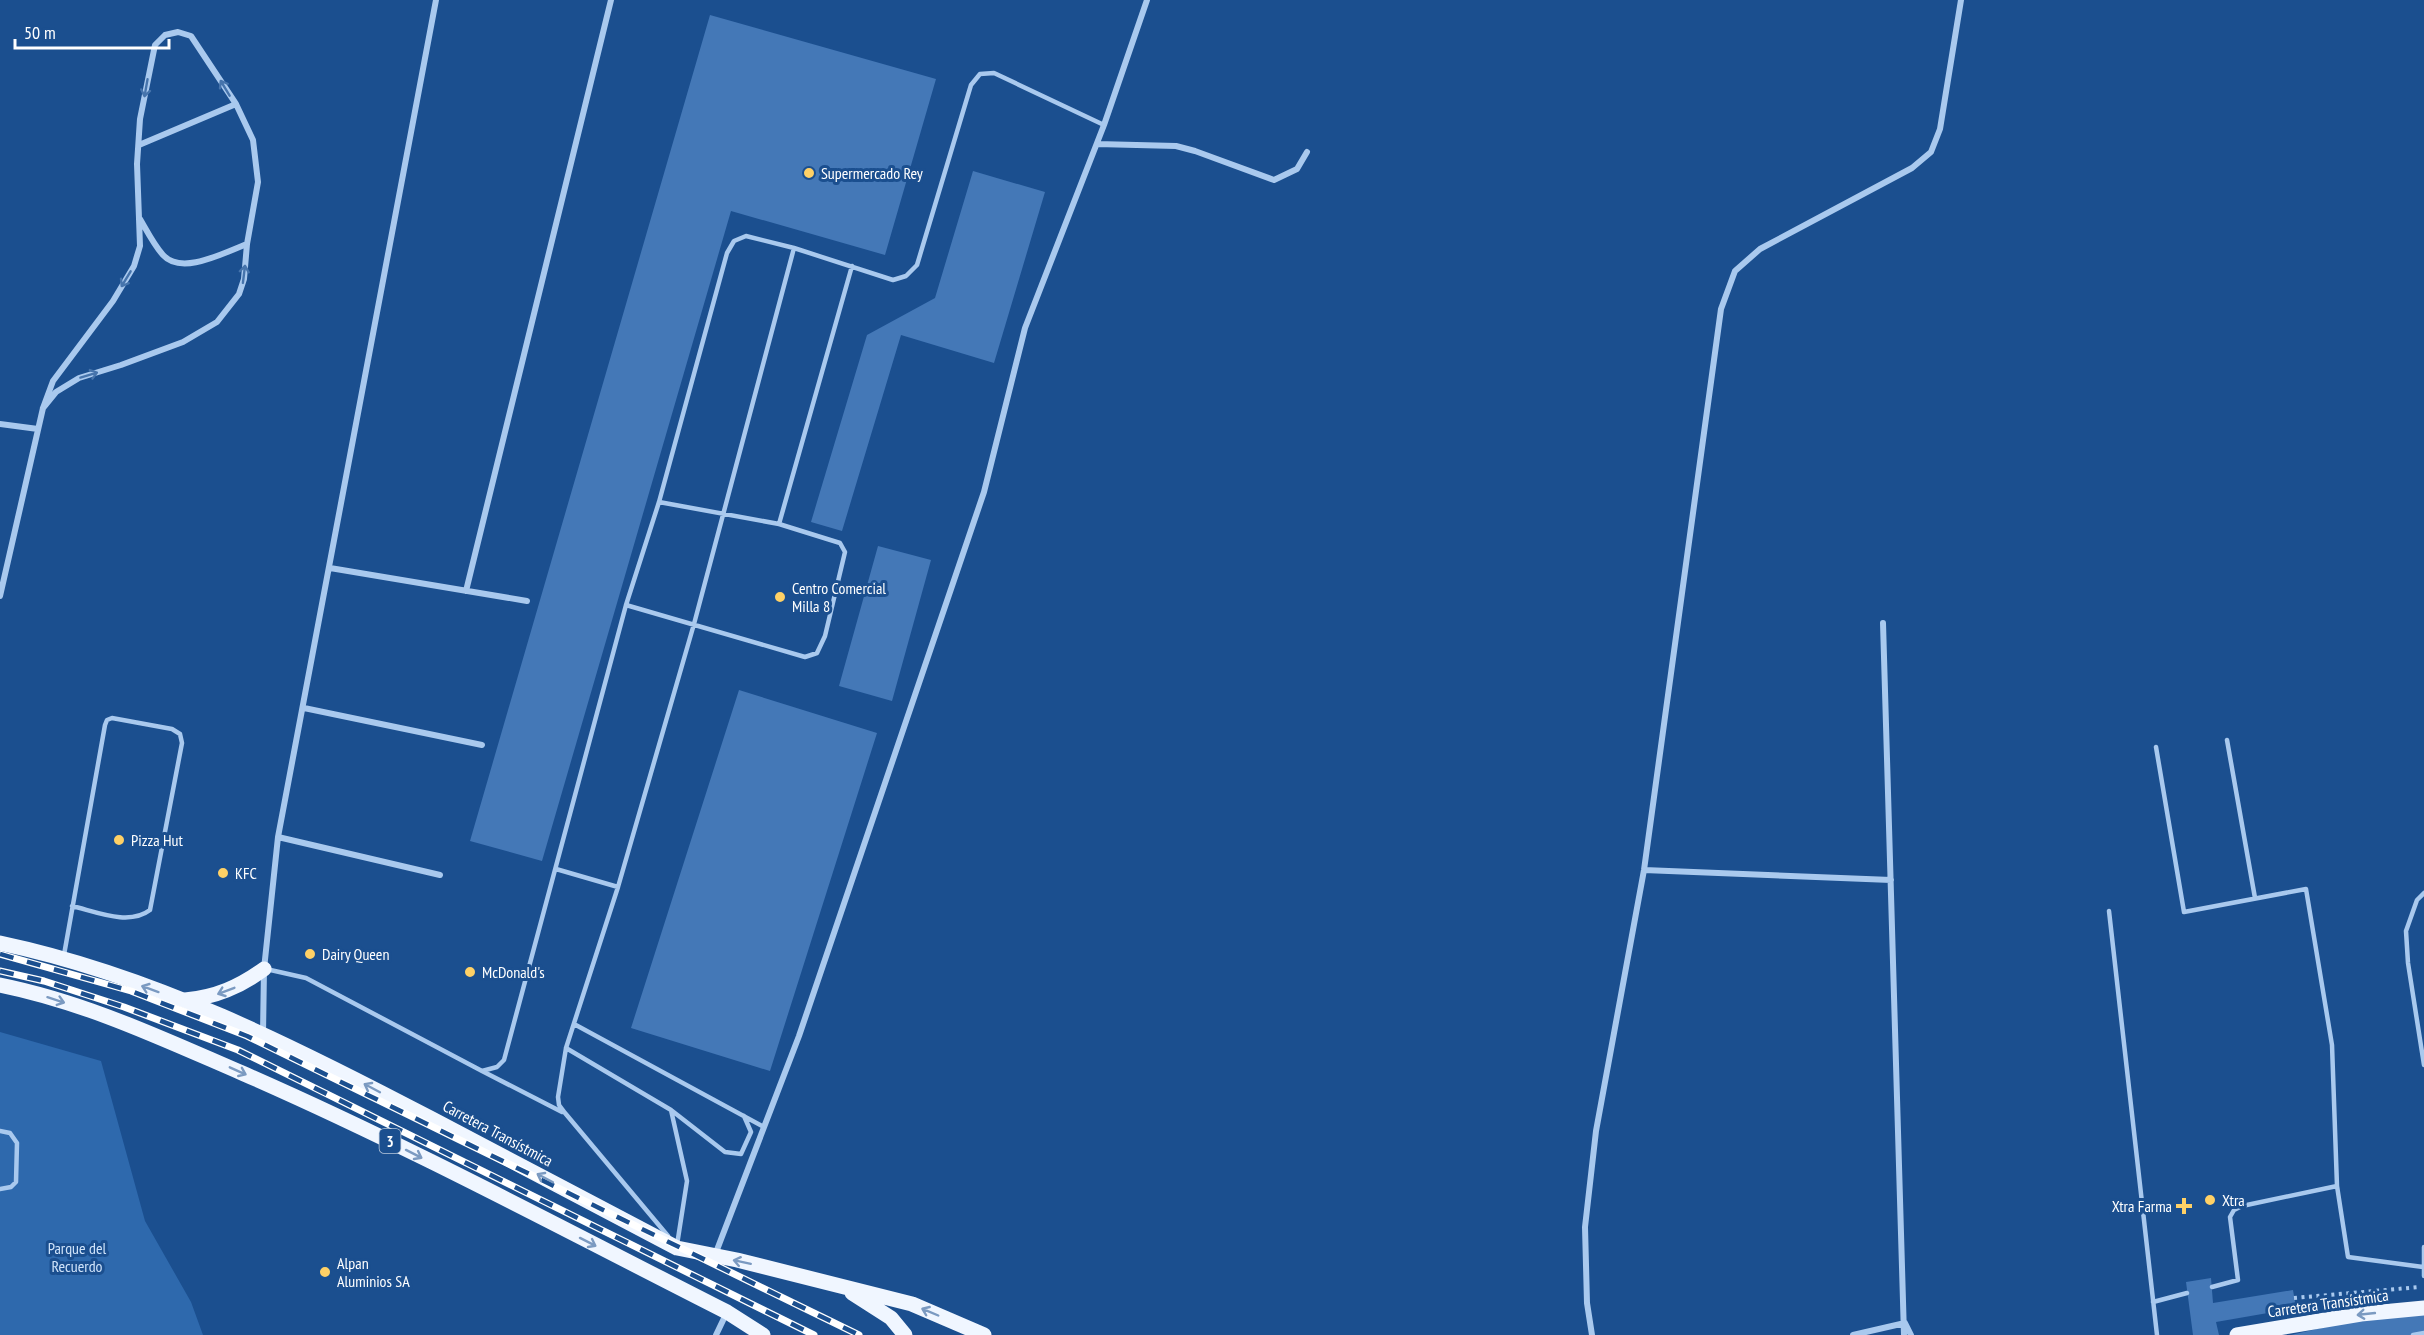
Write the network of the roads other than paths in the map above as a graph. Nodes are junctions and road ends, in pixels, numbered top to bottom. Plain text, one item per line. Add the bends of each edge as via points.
1 (436, 0) edge
2 (611, 0) edge
3 (1147, 0) edge
4 (1961, 0) edge
5 (236, 104) junction
6 (1104, 125) junction
7 (1097, 144) junction
8 (138, 145) junction
9 (1307, 152) dead end
10 (140, 219) junction
11 (247, 244) junction
12 (794, 248) junction
13 (852, 266) junction
14 (43, 408) junction
15 (0, 424) edge
16 (38, 429) junction
17 (659, 502) junction
18 (724, 515) junction
19 (779, 524) junction
20 (330, 568) junction
21 (466, 591) junction
22 (0, 596) edge
23 (527, 601) dead end
24 (626, 605) junction
25 (1883, 623) dead end
26 (694, 624) junction
27 (304, 708) junction
28 (2226, 740) dead end
29 (483, 744) dead end
30 (2156, 747) dead end
31 (278, 837) junction
32 (556, 870) junction
33 (1644, 870) junction
34 (440, 875) dead end
35 (1891, 880) junction
36 (618, 887) junction
37 (2424, 893) edge
38 (2255, 898) junction
39 (72, 906) junction
40 (2109, 911) dead end
41 (0, 944) edge
42 (63, 960) junction
43 (264, 969) junction
44 (0, 985) edge
45 (182, 1001) junction
46 (574, 1024) junction
47 (263, 1034) junction
48 (566, 1048) junction
49 (2424, 1065) edge
50 (482, 1071) junction
51 (671, 1110) junction
52 (565, 1113) junction
53 (744, 1115) junction
54 (764, 1127) junction
55 (0, 1131) edge
56 (2337, 1186) junction
57 (0, 1189) edge
58 (2424, 1247) edge
59 (677, 1248) junction
60 (715, 1257) junction
61 (2423, 1267) edge
62 (2424, 1276) edge
63 (838, 1284) junction
64 (2211, 1287) dead end
65 (2187, 1293) dead end
66 (2153, 1302) junction
67 (2424, 1308) edge
68 (727, 1312) junction
69 (1905, 1323) junction
70 (2424, 1334) edge
71 (716, 1335) edge
72 (764, 1335) edge
73 (905, 1335) edge
74 (984, 1335) edge
75 (1592, 1335) edge
76 (1853, 1335) edge
77 (1904, 1335) edge
78 (1911, 1335) edge
79 (2157, 1335) edge
80 (2237, 1335) edge
81 (2413, 1335) edge

1 - 20 street
2 - 21 street
3 - 6 street
4 - 33 street via 1940,129 1931,153 1912,168 1760,249 1735,271 1731,281 1721,309
5 - 8 street
5 -> 8 street via 191,36 178,32 165,35 155,45 149,69
5 - 11 street via 254,140 258,182
6 - 7 street
6 - 13 lane via 994,73 980,74 971,85 917,265 906,276 893,280
7 - 9 street via 1176,146 1274,180 1297,170
7 - 54 street via 1025,328 984,492 799,1036
8 - 10 street
10 - 11 street via 164,257 179,264 200,262
10 -> 14 street via 140,246 134,266 113,301 52,381
14 -> 11 street via 56,392 79,378 183,342 217,322 239,294
12 - 13 lane
12 - 17 lane via 746,236 734,242 727,253
12 - 18 lane
13 - 19 lane
14 - 16 street
15 - 16 street
16 - 22 street
17 - 18 lane
17 - 24 lane
18 - 19 lane
18 - 26 lane
19 - 26 lane via 840,543 845,552 825,636 817,653 805,657
20 - 21 street
20 - 27 street
21 - 23 street
24 - 26 lane
24 - 32 lane
25 - 35 street
26 - 36 lane
27 - 29 street
27 - 31 street
28 - 38 lane
30 - 38 lane via 2184,912
31 - 34 street
31 - 43 street
32 - 36 lane
32 - 50 lane via 504,1060 497,1067
33 - 35 street
33 - 75 street via 1588,1195 1587,1303
35 - 69 street
36 - 46 lane
37 - 49 lane via 2416,900 2406,931
38 - 56 lane via 2306,889 2332,1045
39 - 39 lane via 107,720 172,729 180,734 182,743 150,910 131,919
39 - 42 lane
40 - 66 lane
41 - 42 main road, Carretera Transístmica / 3
45 -> 42 main road, Carretera Transístmica / 3
43 -> 45 main road via 226,992
43 - 47 street
43 - 50 lane via 306,978
44 -> 68 main road, 3 via 131,1024 336,1114
45 - 47 main road, Carretera Transístmica / 3
46 - 48 lane
46 - 53 lane
59 -> 47 main road, Carretera Transístmica / 3
48 - 51 lane
48 - 52 lane via 558,1097
50 - 52 lane
51 - 53 lane via 724,1152 741,1154 751,1132
51 - 59 lane via 687,1181
52 - 59 lane
53 - 54 lane
54 - 60 street
55 - 57 lane via 10,1132 17,1143 16,1182
56 - 61 lane via 2348,1257
56 - 64 lane via 2234,1210 2230,1217 2238,1280
58 - 61 lane
59 - 60 main road, Carretera Transístmica / 3
63 -> 60 main road, Carretera Transístmica / 3
61 - 62 lane
63 - 73 main road via 891,1318
74 -> 63 main road, Carretera Transístmica / 3 via 912,1304
65 - 66 lane
66 - 79 lane
67 -> 80 main road, Carretera Transístmica via 2361,1314
68 - 71 street
68 - 72 main road, 3
69 - 76 street
69 - 77 street
69 - 78 street
70 - 81 lane

